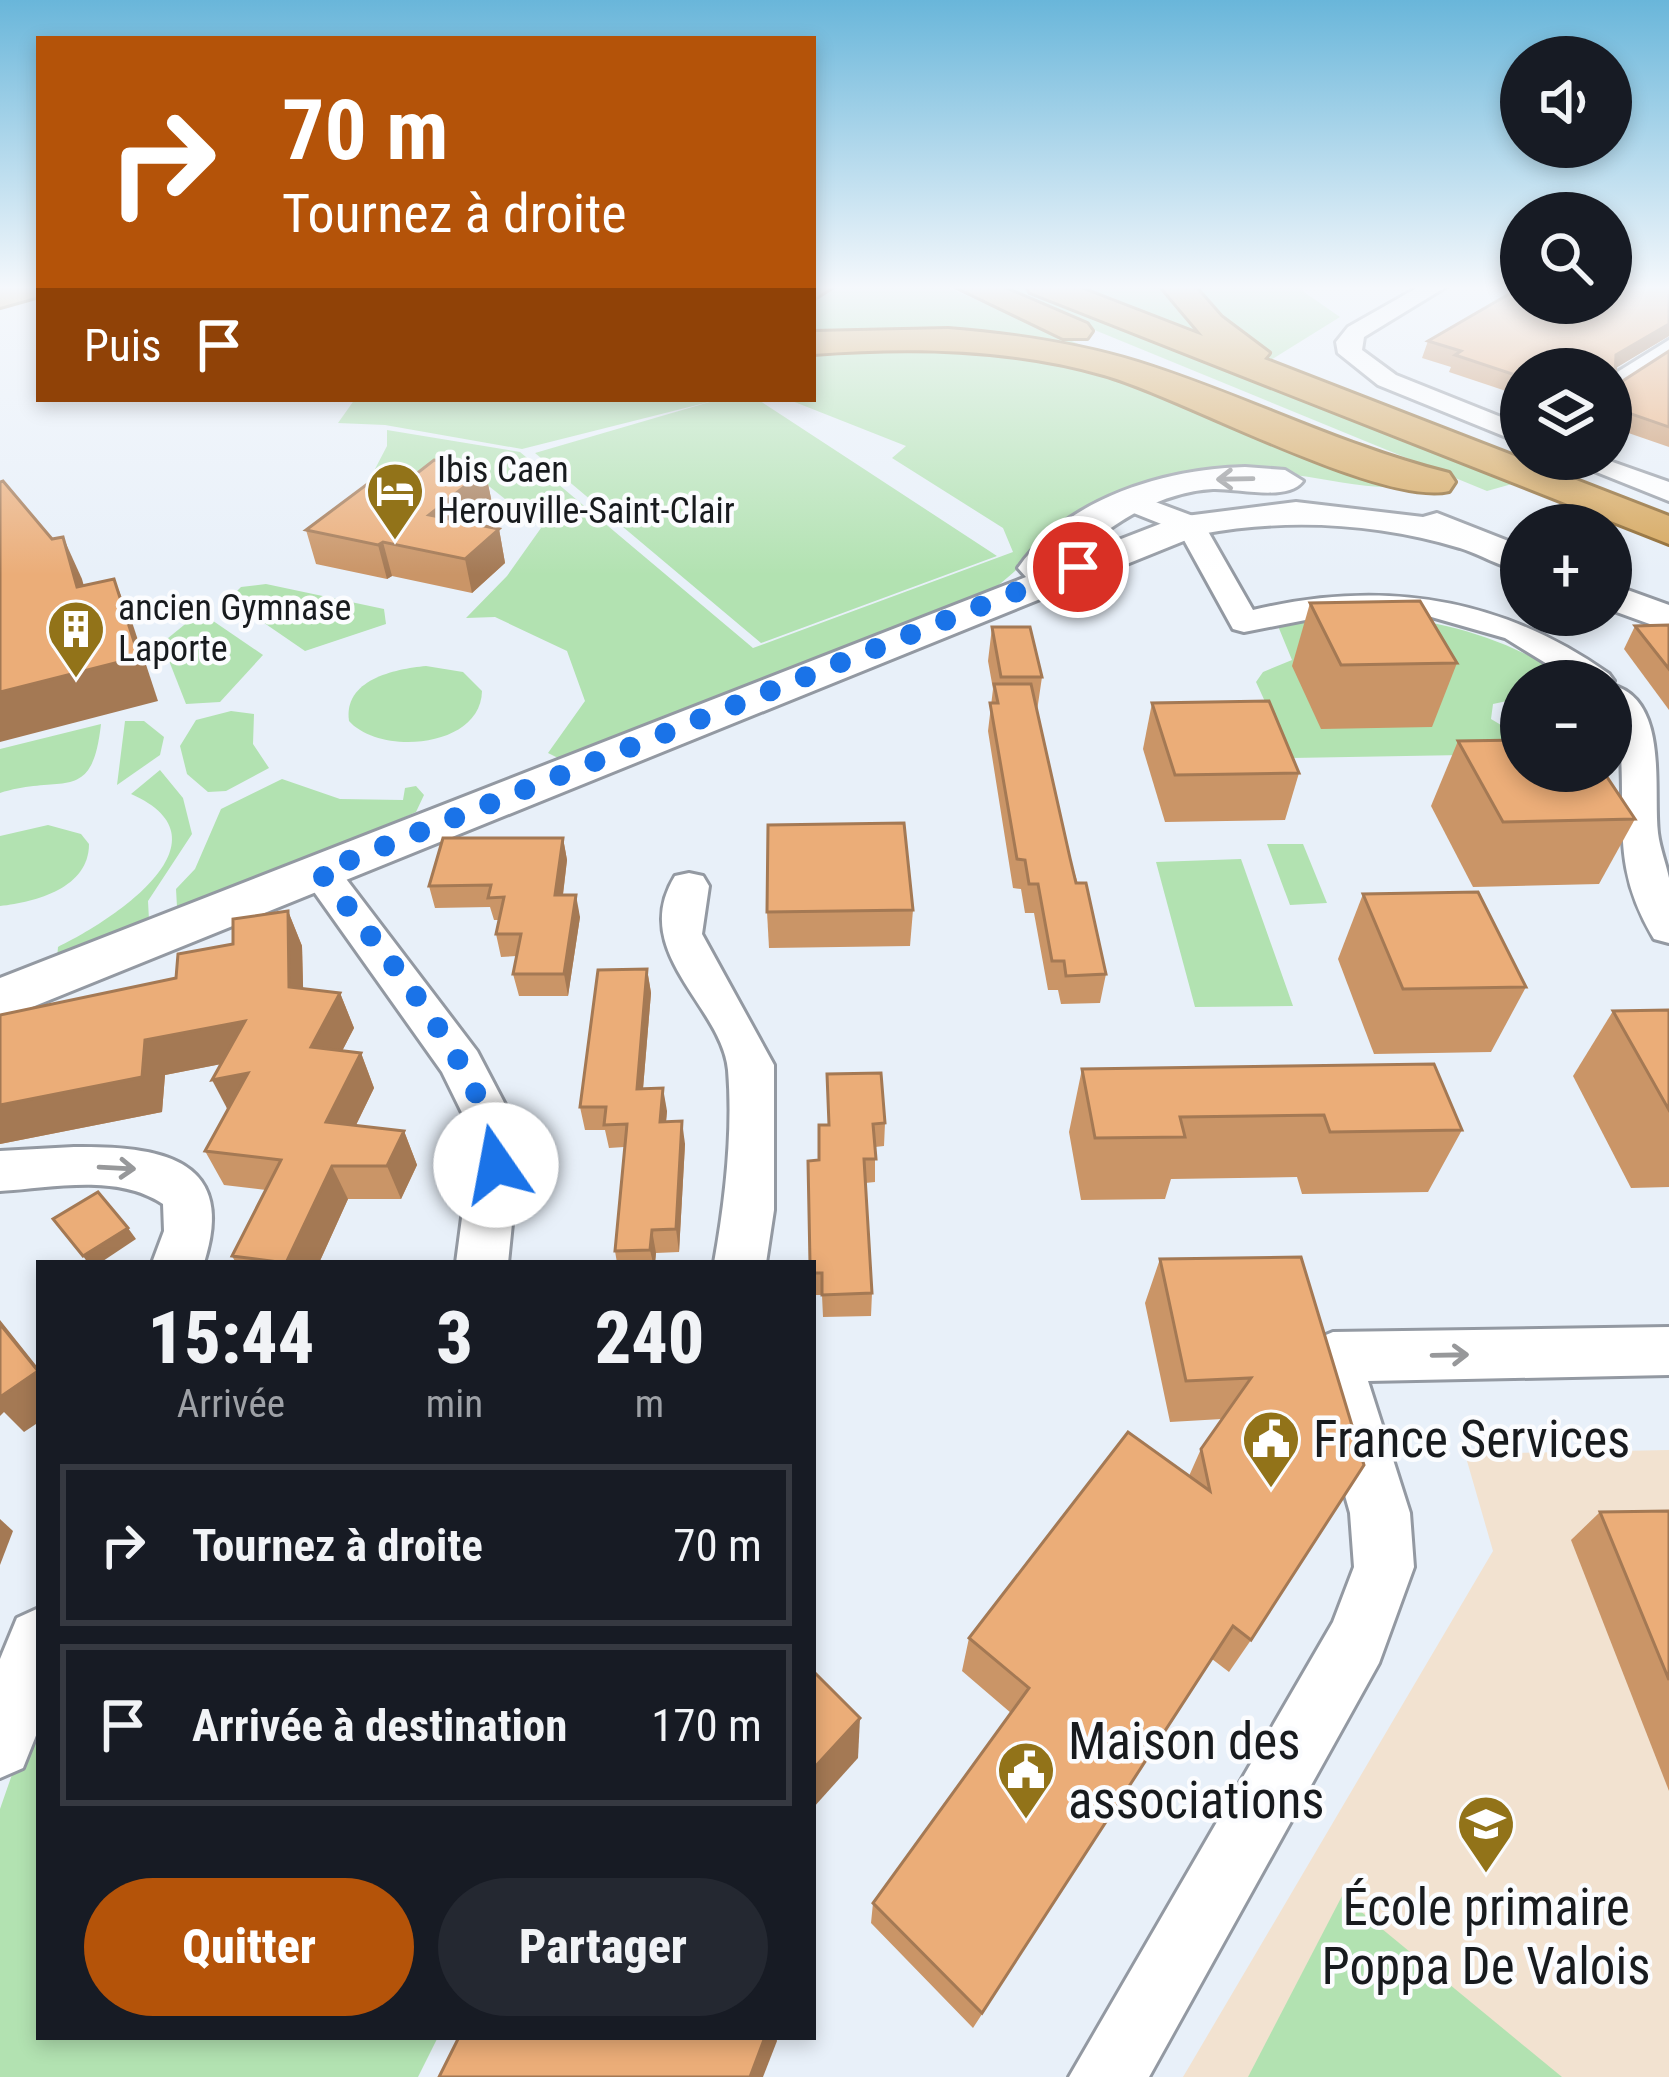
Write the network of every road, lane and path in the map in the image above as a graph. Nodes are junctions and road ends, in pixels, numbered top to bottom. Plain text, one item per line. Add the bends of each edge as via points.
1 (1161, 382) edge
2 (1199, 382) edge
3 (1288, 382) edge
4 (1307, 382) edge
5 (1392, 382) edge
6 (1313, 392) junction
7 (1500, 426) edge
8 (1632, 479) edge
9 (1434, 482) junction
10 (1669, 492) edge
11 (1126, 500) junction
12 (1500, 507) edge
13 (1191, 525) junction
14 (1669, 531) edge
15 (1468, 539) junction
16 (1500, 552) edge
17 (1632, 556) edge
18 (1669, 570) edge
19 (1006, 596) junction
20 (1632, 605) edge
21 (1669, 620) edge
22 (1564, 660) edge
23 (1632, 721) edge
24 (320, 872) junction
25 (689, 886) dead end
26 (1669, 929) edge
27 (0, 1000) edge
28 (0, 1171) edge
29 (179, 1260) edge
30 (482, 1260) edge
31 (741, 1260) edge
32 (1669, 1351) edge
33 (36, 1648) edge
34 (0, 1745) edge
35 (1107, 2077) edge

1 - 9 highway via 1384,473
2 - 9 highway
3 - 6 highway
4 - 6 highway
5 - 7 street
6 - 14 highway
8 - 10 street
9 - 12 highway
11 - 13 street
15 -> 11 street via 1359,496 1272,480 1192,482
11 - 19 street via 1090,521
13 - 15 street via 1304,510
13 - 19 street
13 - 22 street via 1244,622 1335,600 1440,609 1524,635
15 - 16 street
17 - 18 highway
19 - 24 street
20 - 21 street
23 - 26 street via 1641,742 1638,835
24 - 27 street
24 - 30 street via 461,1064 497,1135
25 - 31 street via 681,934 751,1065
28 -> 29 street via 122,1167 164,1174 188,1194 189,1232
35 -> 32 street via 1357,1641 1384,1567 1381,1513 1333,1358
33 - 34 street

